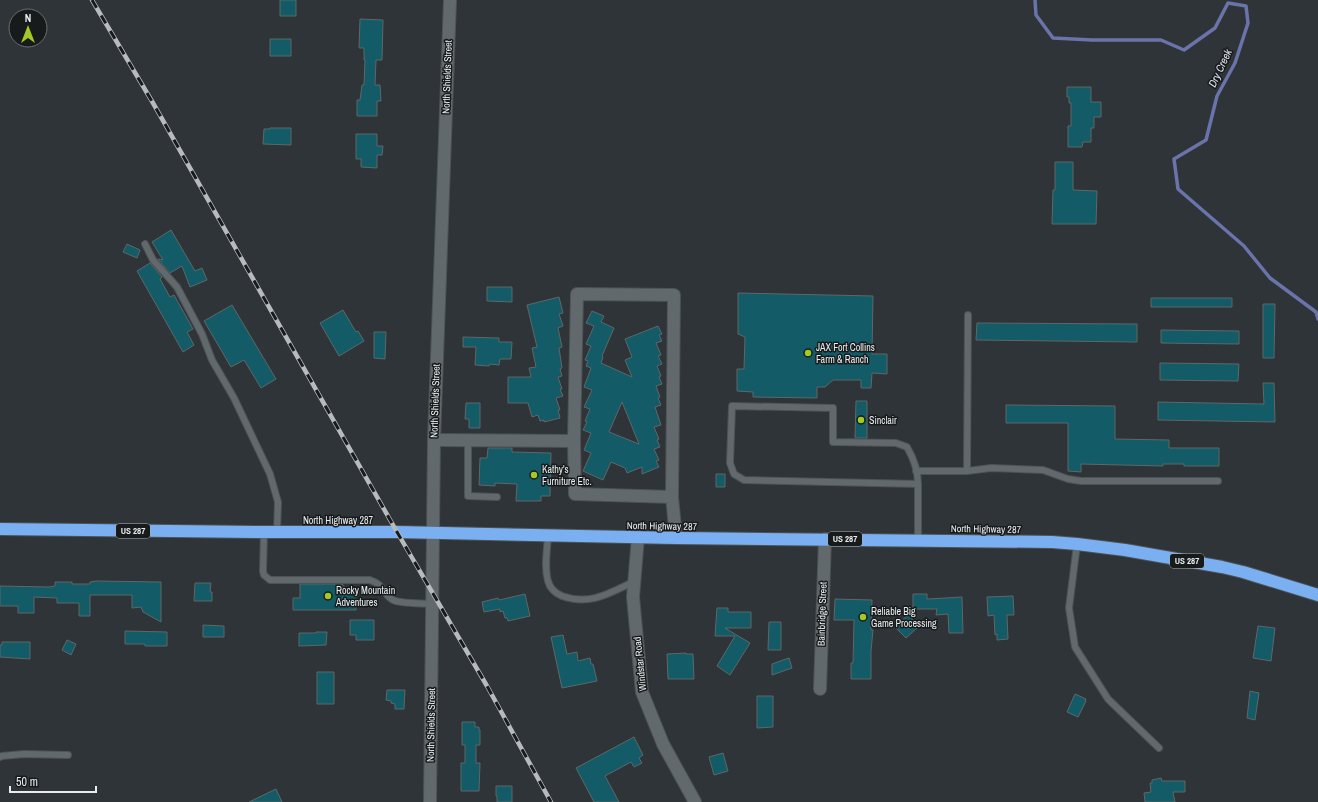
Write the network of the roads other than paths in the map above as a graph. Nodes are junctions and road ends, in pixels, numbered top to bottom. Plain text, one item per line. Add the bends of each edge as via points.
1 (450, 0) edge
2 (145, 244) dead end
3 (968, 315) dead end
4 (434, 440) junction
5 (468, 440) junction
6 (574, 441) junction
7 (916, 471) junction
8 (967, 471) junction
9 (1218, 481) dead end
10 (918, 484) junction
11 (497, 497) dead end
12 (672, 497) junction
13 (0, 529) edge
14 (264, 532) junction
15 (277, 532) junction
16 (432, 534) junction
17 (548, 536) junction
18 (638, 537) junction
19 (676, 538) junction
20 (825, 539) junction
21 (918, 540) junction
22 (1077, 544) junction
23 (634, 581) junction
24 (1318, 595) edge
25 (432, 604) junction
26 (820, 689) dead end
27 (1159, 748) dead end
28 (68, 755) dead end
29 (0, 757) edge
30 (430, 802) edge
31 (695, 802) edge

1 - 4 street, North Shields Street
2 - 15 lane via 153,260 177,287 270,474 278,502
3 - 8 lane
4 - 5 street
4 - 16 street, North Shields Street
5 - 6 street
5 - 11 lane via 468,496
6 - 12 street via 575,494
6 - 12 street via 577,294 674,295
7 - 8 lane
7 - 10 lane
7 - 10 lane via 914,459 907,447 896,444 833,442 833,408 732,406 730,463 734,474 744,480
8 - 9 lane via 991,468 1043,470 1081,481
10 - 21 lane
12 - 19 street
13 - 14 highway, North Highway 287 / US 287
14 - 15 highway, North Highway 287 / US 287
14 - 25 lane via 263,571 264,576 270,580 370,580 382,586 393,600
15 - 16 highway, North Highway 287 / US 287
16 - 17 highway, North Highway 287 / US 287
16 - 25 street, North Shields Street
17 - 18 highway, North Highway 287 / US 287
17 - 23 lane via 548,583 552,591 559,595 572,600 590,600
18 - 19 highway, North Highway 287 / US 287
18 - 23 street, Windstar Road
19 - 20 highway, North Highway 287 / US 287
20 - 21 highway, North Highway 287 / US 287
20 - 26 street, Bainbridge Street
21 - 22 highway, North Highway 287 / US 287
22 - 24 highway, North Highway 287 / US 287 via 1222,567
22 - 27 lane via 1069,608 1075,647 1108,700
23 - 31 street, Windstar Road via 633,597 642,692 663,744
25 - 30 street, North Shields Street
28 - 29 lane via 24,754

